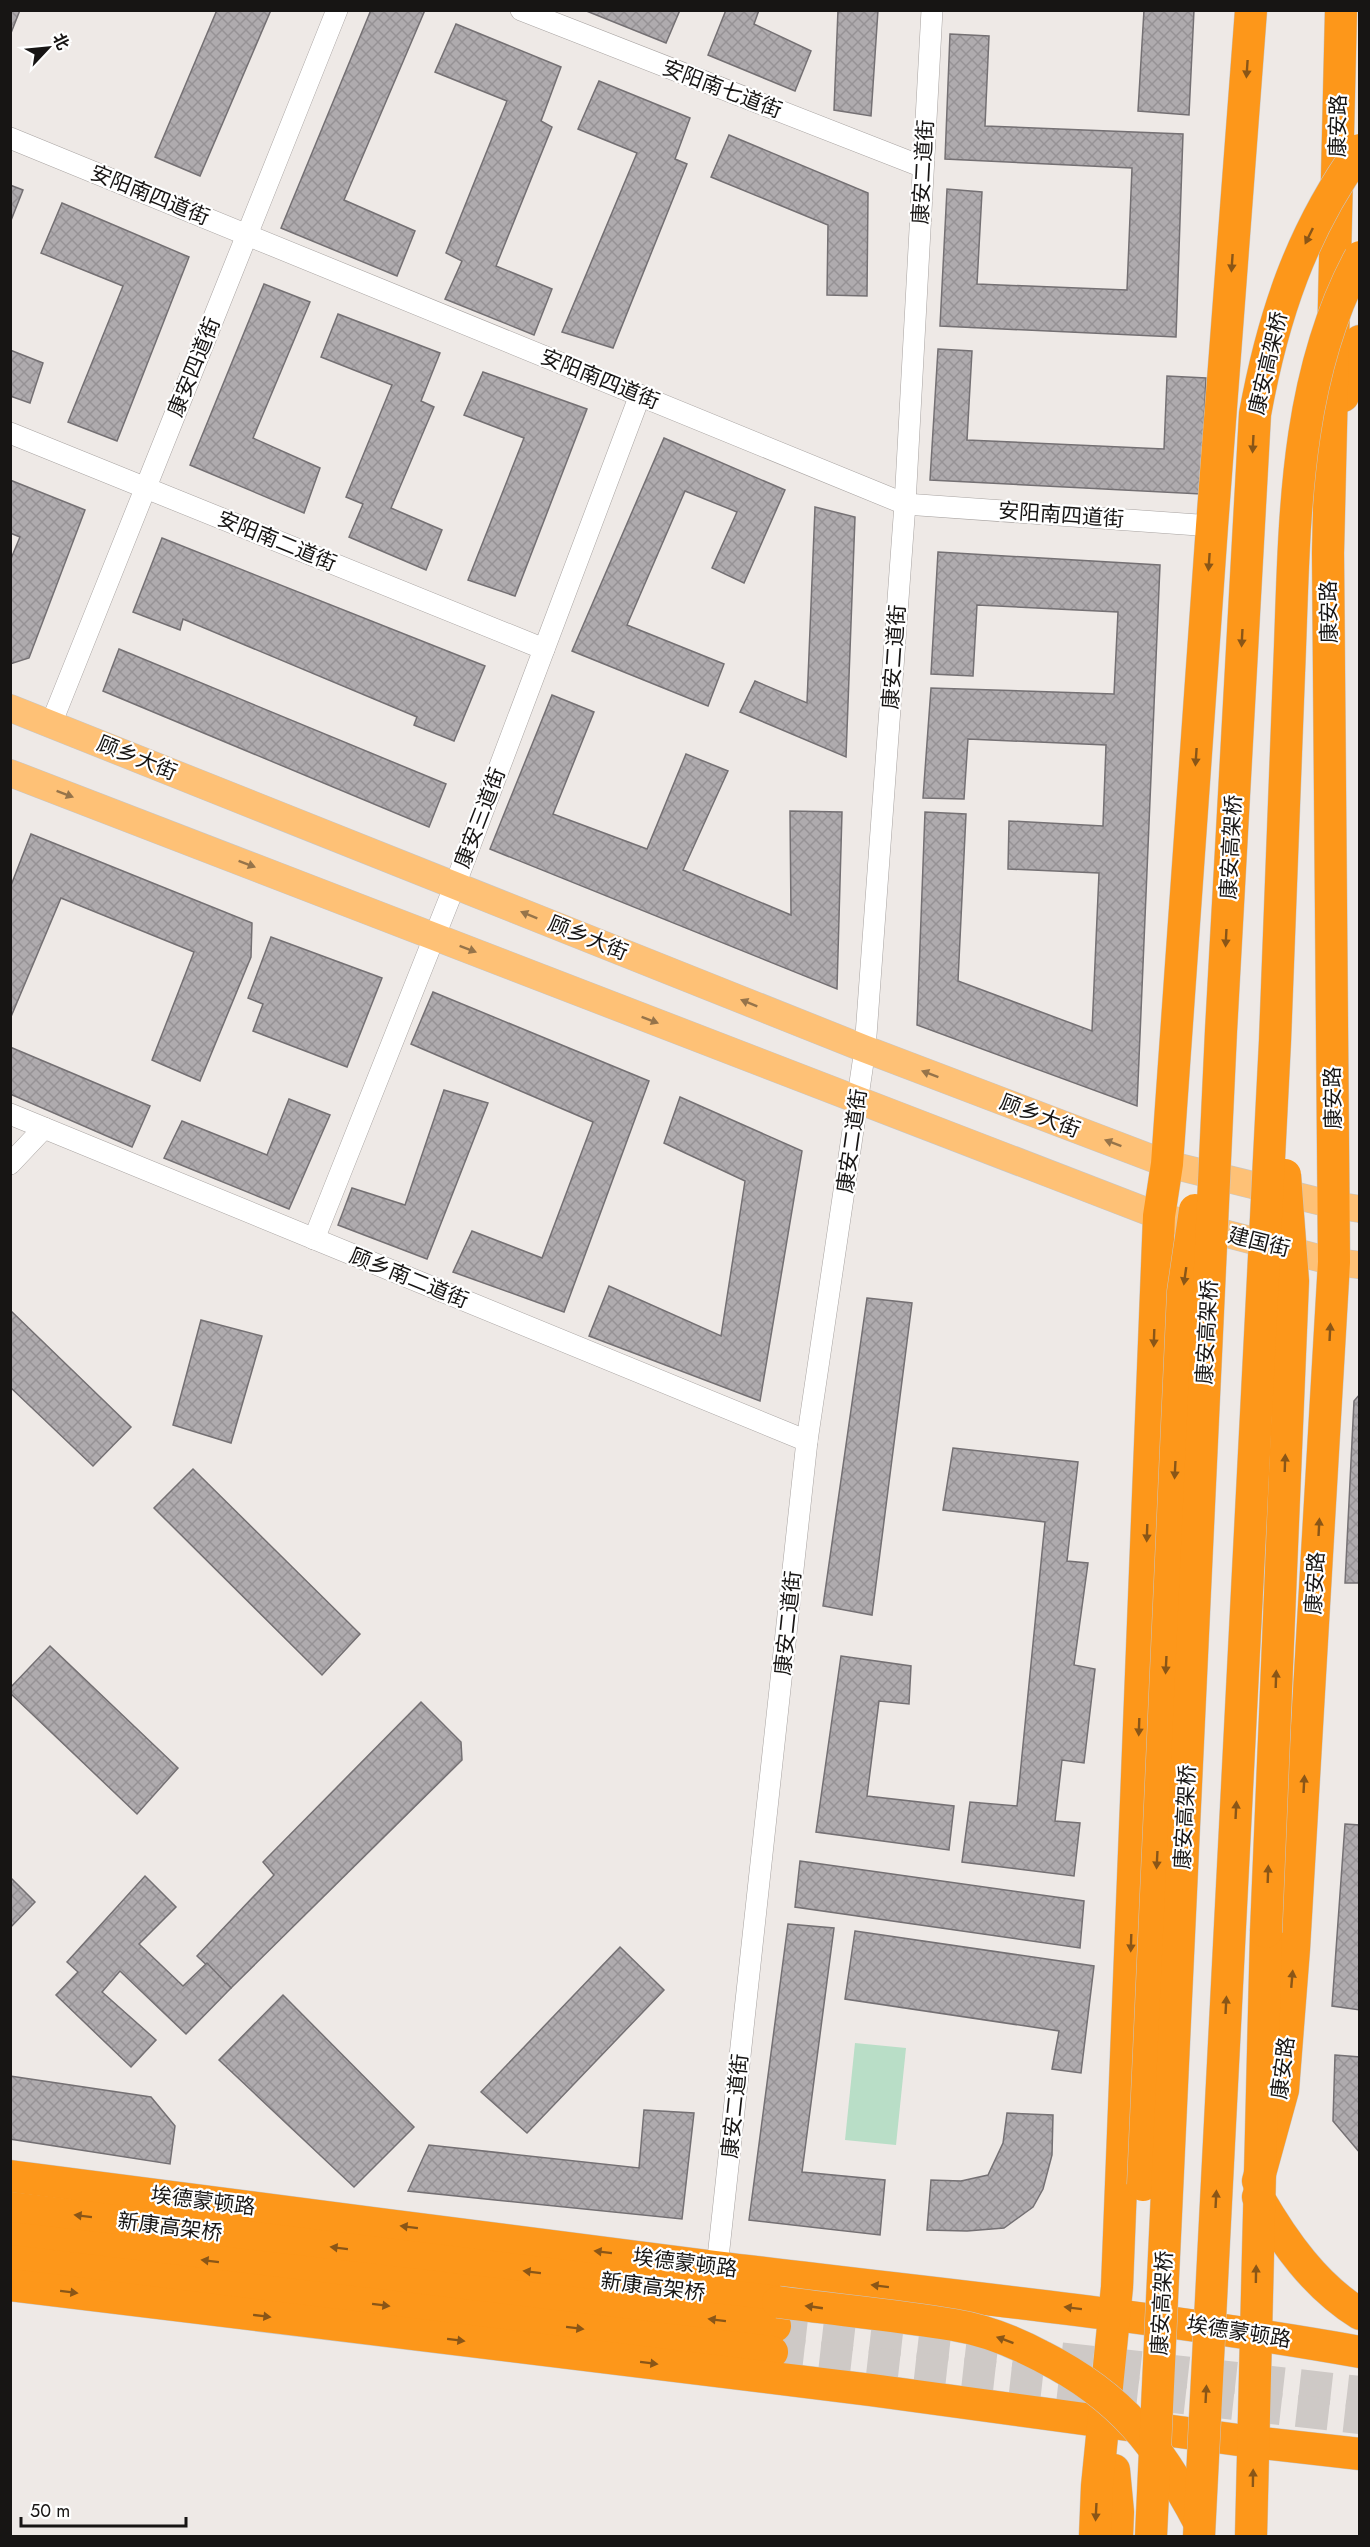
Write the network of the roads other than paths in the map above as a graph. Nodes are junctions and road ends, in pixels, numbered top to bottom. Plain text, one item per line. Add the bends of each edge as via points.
1 (337, 10) edge
2 (521, 10) edge
3 (932, 10) edge
4 (1251, 10) edge
5 (1341, 10) edge
6 (10, 138) edge
7 (1359, 150) edge
8 (923, 167) junction
9 (247, 235) junction
10 (1359, 257) edge
11 (1359, 341) edge
12 (640, 396) junction
13 (10, 433) edge
14 (1331, 440) junction
15 (146, 487) junction
16 (905, 504) junction
17 (1212, 526) junction
18 (544, 649) junction
19 (10, 708) edge
20 (51, 724) junction
21 (10, 773) edge
22 (455, 885) junction
23 (435, 936) junction
24 (1221, 1031) junction
25 (1275, 1042) junction
26 (865, 1049) junction
27 (858, 1101) junction
28 (10, 1114) edge
29 (44, 1128) junction
30 (10, 1164) edge
31 (1167, 1164) junction
32 (1347, 1207) edge
33 (1159, 1216) junction
34 (314, 1239) junction
35 (1347, 1263) edge
36 (807, 1441) junction
37 (10, 2176) edge
38 (1258, 2189) junction
39 (10, 2208) edge
40 (10, 2238) edge
41 (10, 2261) edge
42 (717, 2267) junction
43 (10, 2285) edge
44 (1117, 2287) junction
45 (1359, 2314) edge
46 (1255, 2333) junction
47 (1359, 2352) edge
48 (1103, 2429) junction
49 (1253, 2442) junction
50 (1359, 2454) edge
51 (1095, 2536) edge
52 (1117, 2536) edge
53 (1151, 2536) edge
54 (1199, 2536) edge
55 (1206, 2536) edge
56 (1251, 2536) edge

1 - 9 street, 康安四道街
2 - 8 street, 安阳南七道街
3 - 8 street, 康安二道街
4 -> 17 highway
5 - 14 highway, 康安路
6 - 9 street, 安阳南四道街
7 -> 24 highway, 康安高架桥, bridge via 1302,249 1276,320 1255,414
8 - 16 street, 康安二道街
9 - 12 street, 安阳南四道街
9 - 15 street, 康安四道街
10 - 25 highway, bridge via 1343,288 1318,363 1300,459
11 - 14 highway
12 - 16 street, 安阳南四道街
12 - 18 street, 康安三道街
13 - 15 street, 安阳南二道街
14 - 32 highway, 康安路 via 1328,565
15 - 18 street, 安阳南二道街
15 - 20 street, 康安四道街
16 - 17 street, 安阳南四道街
16 - 26 street, 康安二道街
17 -> 31 highway
18 - 22 street, 康安三道街
19 - 20 main road, 顾乡大街
20 - 22 main road, 顾乡大街
21 -> 23 main road
22 - 23 street, 康安三道街
26 -> 22 main road, 顾乡大街
23 -> 27 main road
23 - 34 street, 康安三道街
24 -> 44 highway, bridge via 1183,1292 1143,2185 1136,2229
24 - 53 highway, 康安高架桥, bridge
38 -> 25 highway, 康安路, bridge via 1293,1281
54 -> 25 highway, bridge
26 - 27 street, 康安二道街
31 -> 26 main road, 顾乡大街
27 - 33 main road
27 - 36 street, 康安二道街
28 - 29 street, 顾乡南二道街
29 - 30 street
29 - 34 street, 顾乡南二道街
31 - 32 main road
31 - 33 highway
32 - 35 highway, 康安路
33 - 35 main road, 建国街
33 -> 44 highway
34 - 36 street, 顾乡南二道街
38 -> 35 highway, 康安路 via 1283,2090
36 - 42 street, 康安二道街
42 -> 37 highway, 埃德蒙顿路
38 - 45 highway via 1281,2235 1331,2293
46 -> 38 highway, 康安路
55 -> 39 highway, 新康高架桥, bridge via 1166,2464 1122,2411 1097,2388 1066,2368 988,2333 778,2302
41 -> 40 highway via 773,2339
46 -> 42 highway, 埃德蒙顿路
43 -> 49 highway via 859,2389
44 - 48 highway
46 - 47 highway, 埃德蒙顿路
46 - 49 highway, 康安路
48 -> 51 highway
48 - 52 highway via 1114,2468
49 - 50 highway
56 -> 49 highway, 康安路

